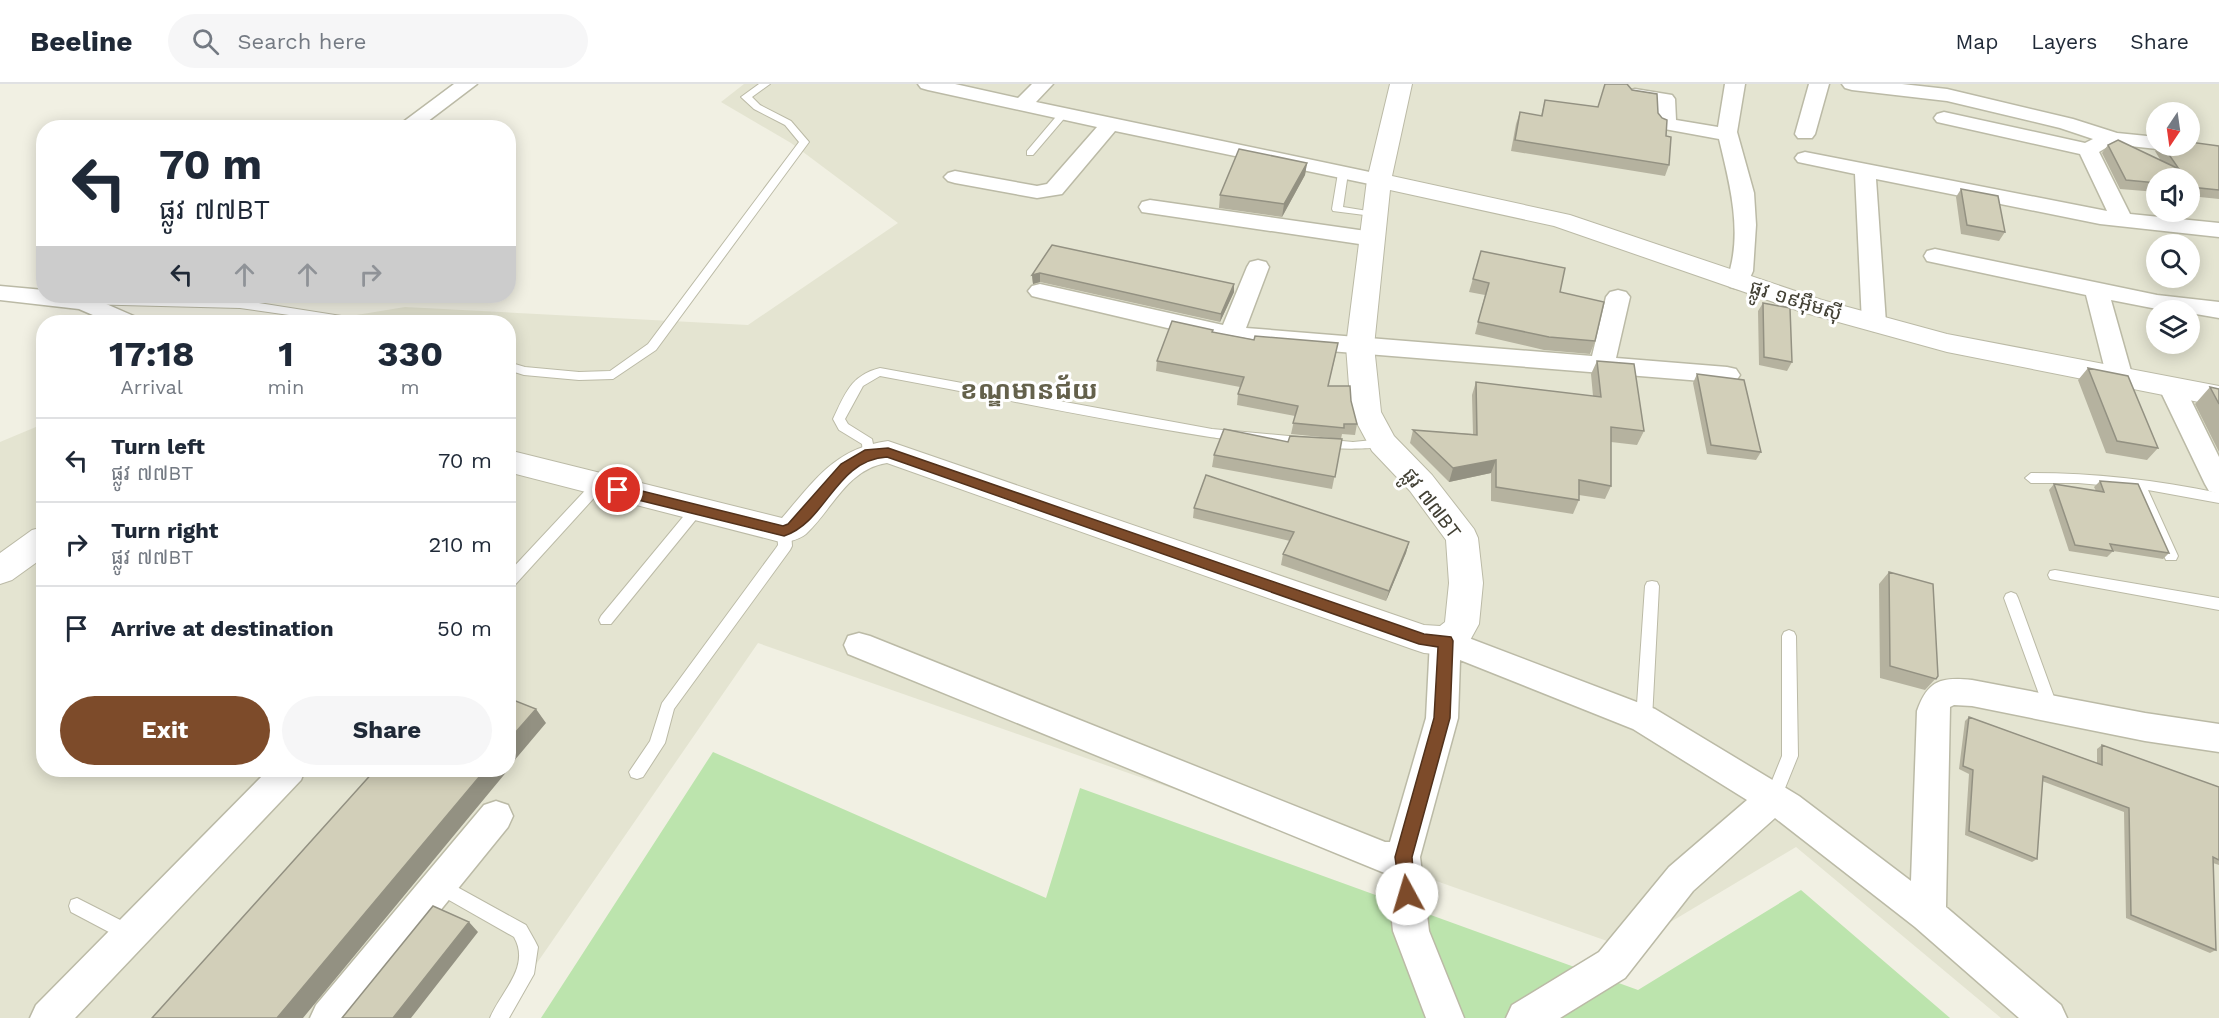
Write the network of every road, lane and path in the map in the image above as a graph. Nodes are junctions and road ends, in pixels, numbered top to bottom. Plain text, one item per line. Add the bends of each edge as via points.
1 (467, 84) edge
2 (765, 84) edge
3 (928, 84) edge
4 (1043, 84) edge
5 (1401, 84) edge
6 (1735, 84) edge
7 (1819, 84) edge
8 (1852, 84) edge
9 (1665, 92) edge
10 (1947, 94) junction
11 (1635, 95) edge
12 (1022, 105) junction
13 (1064, 114) junction
14 (1944, 118) junction
15 (416, 120) edge
16 (1110, 124) junction
17 (1805, 134) dead end
18 (1728, 135) junction
19 (1940, 138) dead end
20 (2114, 139) junction
21 (2146, 142) edge
22 (2088, 150) junction
23 (1030, 153) dead end
24 (1805, 158) dead end
25 (1864, 171) junction
26 (1343, 173) junction
27 (955, 177) dead end
28 (1379, 180) junction
29 (1150, 207) dead end
30 (2122, 220) junction
31 (1375, 227) junction
32 (2219, 230) edge
33 (1935, 256) dead end
34 (1258, 267) dead end
35 (1738, 282) junction
36 (1040, 291) dead end
37 (2097, 291) junction
38 (0, 293) edge
39 (36, 297) edge
40 (1618, 297) dead end
41 (86, 303) edge
42 (162, 303) edge
43 (2219, 310) edge
44 (113, 315) edge
45 (319, 315) edge
46 (1874, 323) junction
47 (1231, 335) junction
48 (1360, 346) junction
49 (1602, 364) junction
50 (516, 368) edge
51 (1726, 375) edge
52 (2120, 378) junction
53 (2172, 388) junction
54 (2219, 396) edge
55 (1383, 443) junction
56 (869, 454) junction
57 (516, 463) edge
58 (2031, 478) dead end
59 (2139, 484) junction
60 (2219, 484) edge
61 (598, 485) junction
62 (2219, 498) edge
63 (697, 509) junction
64 (784, 531) junction
65 (36, 545) edge
66 (2171, 556) edge
67 (0, 571) edge
68 (516, 575) edge
69 (2055, 575) dead end
70 (1652, 586) dead end
71 (2011, 598) dead end
72 (2219, 604) edge
73 (606, 620) dead end
74 (1789, 636) dead end
75 (1446, 641) junction
76 (859, 645) dead end
77 (2051, 708) junction
78 (1644, 719) junction
79 (2219, 738) edge
80 (637, 772) dead end
81 (282, 777) edge
82 (1773, 798) junction
83 (496, 816) dead end
84 (1403, 857) junction
85 (439, 885) junction
86 (77, 906) dead end
87 (1928, 915) junction
88 (130, 933) junction
89 (49, 1018) edge
90 (329, 1018) edge
91 (500, 1018) edge
92 (1445, 1018) edge
93 (1525, 1018) edge
94 (2048, 1018) edge

1 - 15 street
2 - 50 lane via 746,97 788,123 804,142 652,347 613,375 579,376
3 - 12 street
4 - 12 street
5 - 28 street, ផ្លូវ ៧៧BT
6 - 18 street
7 - 17 street
8 - 10 street
9 - 11 street
9 - 18 street via 1666,124
10 - 14 street
10 - 20 street
12 - 13 street
13 - 16 street
13 - 23 lane
14 - 19 street
14 - 22 street
16 - 26 street
16 - 27 street via 1049,192
18 - 35 street via 1743,193 1745,225
20 - 21 street
20 - 22 street via 2103,140
22 - 30 street
24 - 25 street
25 - 30 street
25 - 46 street
26 - 28 street
26 - 31 lane via 1337,209
28 - 31 street, ផ្លូវ ៧៧BT
28 - 35 street, ផ្លូវ ១៩អ៊ឹមស៊ី via 1562,220
29 - 31 street
30 - 32 street
31 - 48 street, ផ្លូវ ៧៧BT
33 - 37 street
34 - 47 street
35 - 46 street, ផ្លូវ ១៩អ៊ឹមស៊ី
36 - 47 street
37 - 43 street
37 - 52 street
38 - 39 street
40 - 49 street
41 - 44 street
42 - 45 lane via 240,304
46 - 52 street, ផ្លូវ ១៩អ៊ឹមស៊ី via 1947,343
47 - 48 street
48 - 49 street
48 - 55 street, ផ្លូវ ៧៧BT via 1366,412
49 - 51 street
52 - 53 street, ផ្លូវ ១៩អ៊ឹមស៊ី
53 - 54 street, ផ្លូវ ១៩អ៊ឹមស៊ី
53 - 60 street
55 - 56 lane via 1353,446 1212,433 880,372 860,381 839,419 843,427 868,442
55 - 75 street, ផ្លូវ ៧៧BT via 1421,483 1462,538 1466,583 1462,624
56 - 64 street via 846,468 793,527
56 - 75 street via 888,452 1424,639
57 - 61 street
58 - 59 lane via 2070,477
59 - 62 lane
59 - 66 lane
61 - 63 street
61 - 68 lane
63 - 64 street
63 - 73 lane
64 - 80 lane via 785,546 667,707 657,743
65 - 67 street
69 - 72 lane
70 - 78 lane
71 - 77 lane
74 - 82 lane via 1790,756
75 - 78 street
75 - 84 street via 1442,718
76 - 84 street via 1385,858
77 - 79 street
77 - 87 street via 1949,692 1937,699 1933,711
78 - 82 street
81 - 88 street
82 - 87 street
82 - 93 street via 1681,879 1612,965
83 - 85 street
84 - 92 street via 1410,931
85 - 90 street
85 - 91 lane via 520,930 528,947 525,974
86 - 88 lane
87 - 94 street
88 - 89 street

